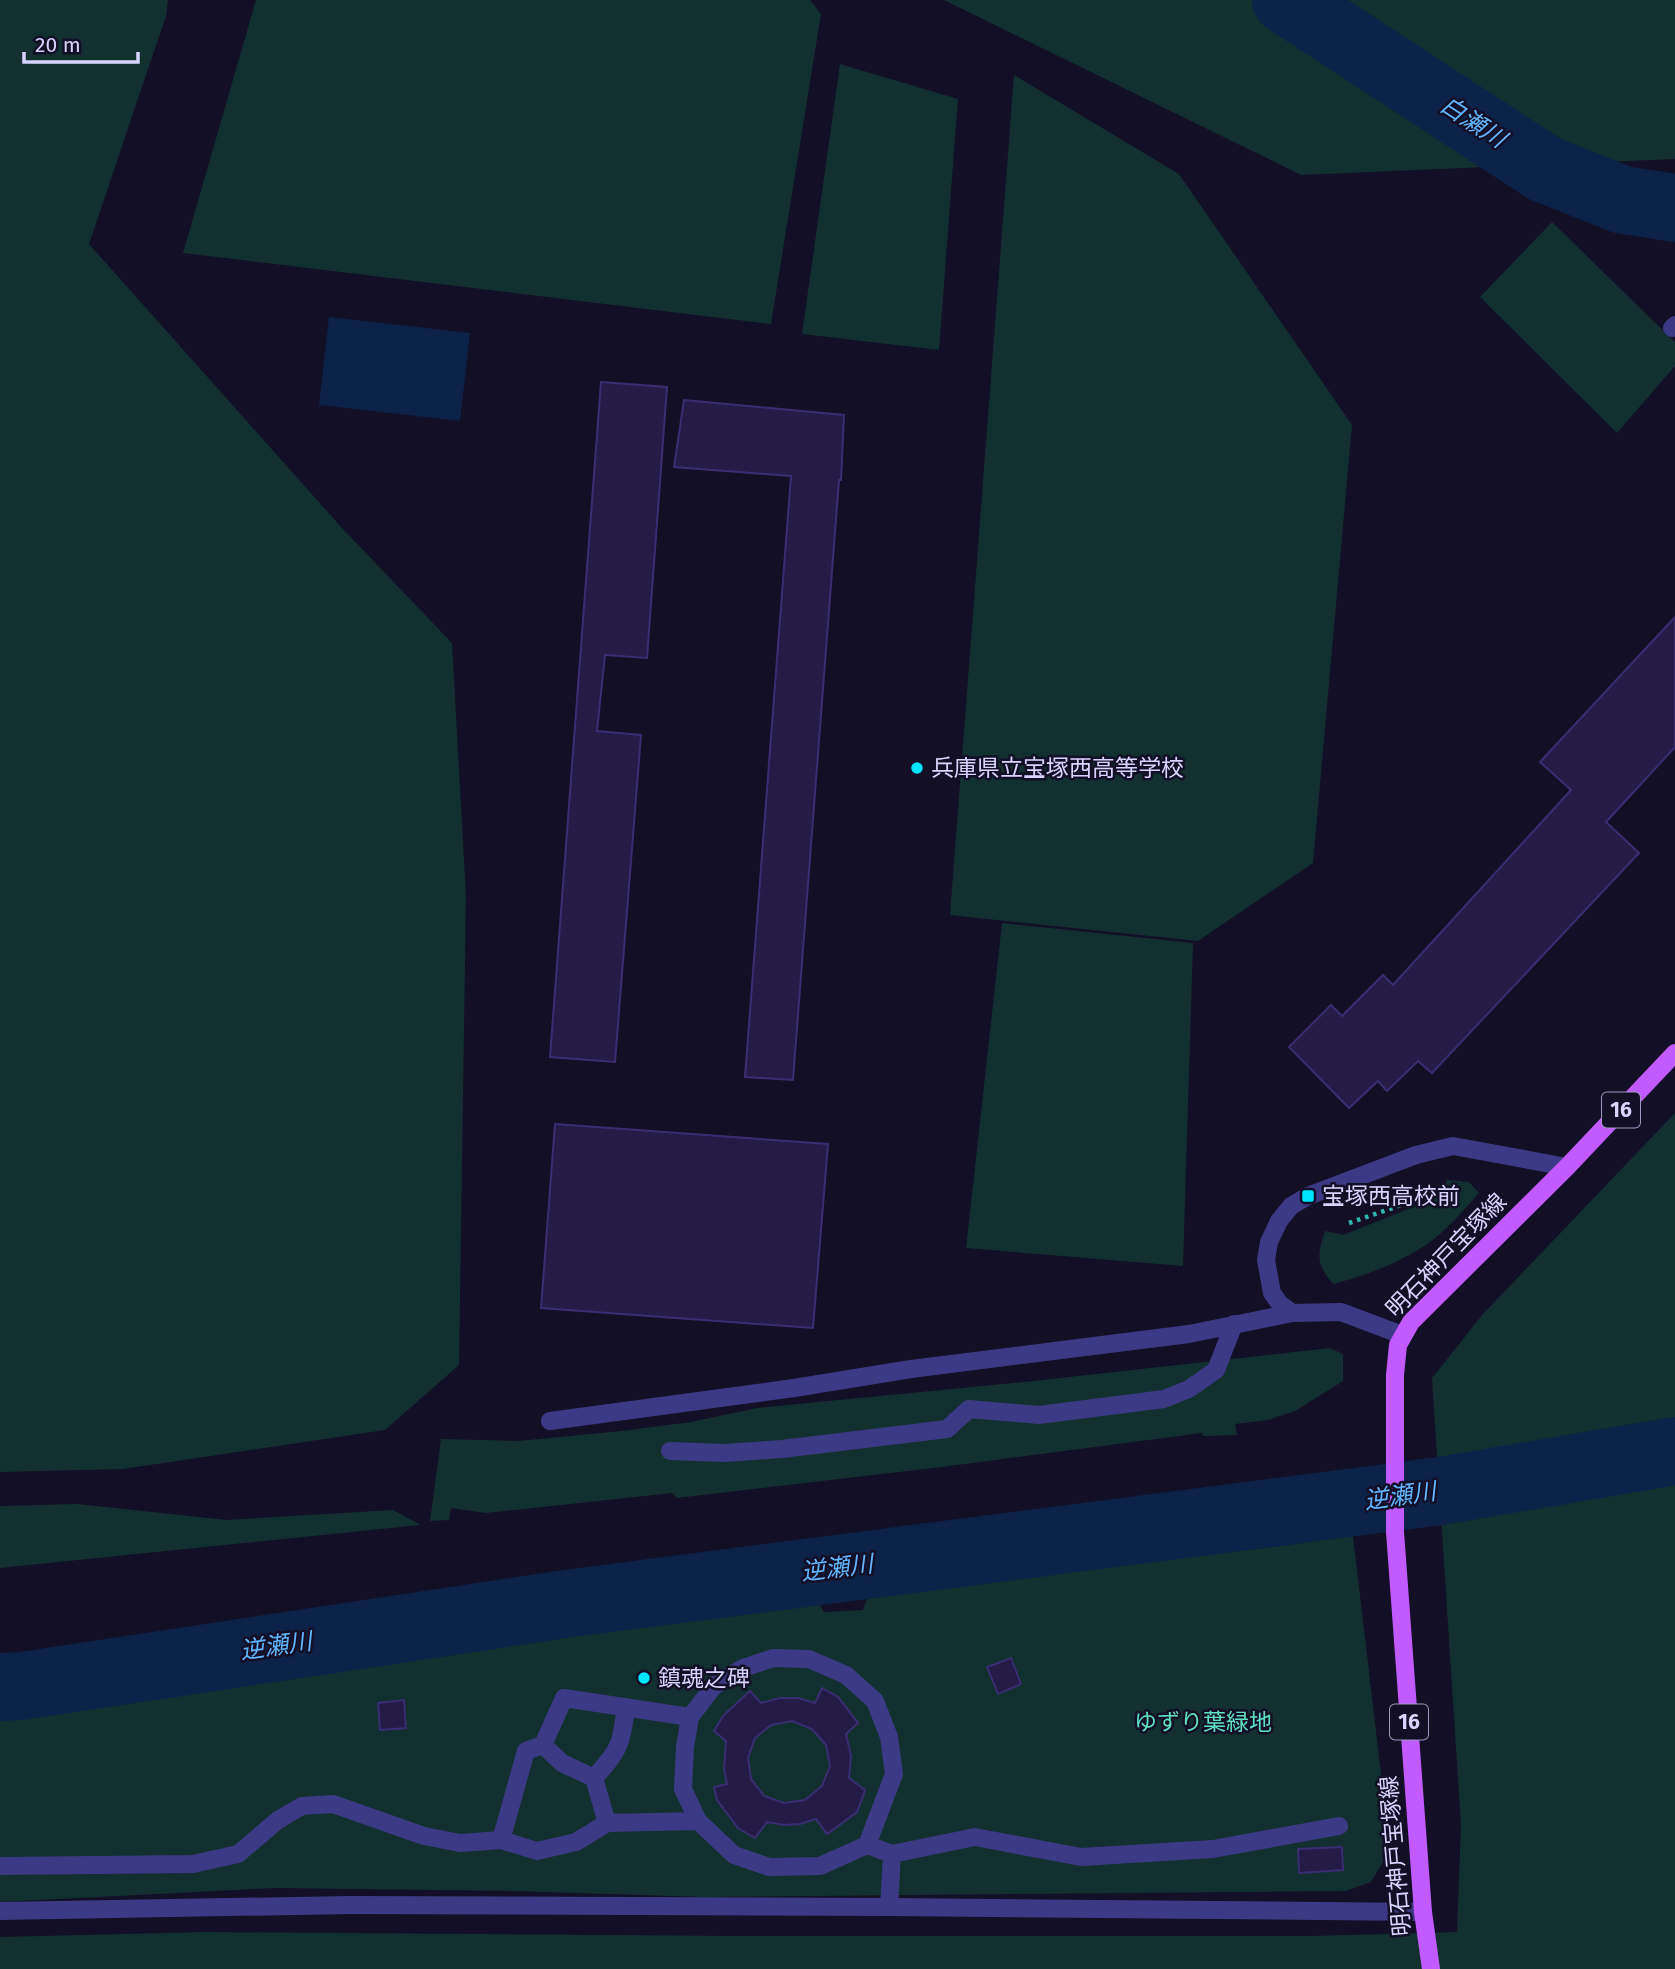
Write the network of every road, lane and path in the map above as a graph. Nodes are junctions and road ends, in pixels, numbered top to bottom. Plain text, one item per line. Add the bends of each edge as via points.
1 (1675, 1053) edge
2 (1567, 1167) junction
3 (1436, 1193) dead end
4 (1349, 1223) dead end
5 (1292, 1313) junction
6 (1234, 1324) junction
7 (1402, 1335) junction
8 (550, 1421) dead end
9 (670, 1451) dead end
10 (626, 1706) junction
11 (690, 1717) junction
12 (543, 1745) junction
13 (594, 1778) junction
14 (698, 1821) junction
15 (607, 1823) junction
16 (1339, 1826) dead end
17 (502, 1840) junction
18 (867, 1845) junction
19 (892, 1854) junction
20 (0, 1866) edge
21 (889, 1907) junction
22 (0, 1910) edge
23 (1423, 1912) junction
24 (1431, 1969) edge

1 - 2 main road, 明石神戸宝塚線 / 16
2 - 5 street via 1453,1146 1416,1155 1308,1196 1279,1221 1266,1260 1272,1293
2 - 7 main road, 明石神戸宝塚線 / 16
3 - 4 path
5 - 6 street
5 - 7 street via 1342,1312
6 - 8 street via 1189,1334
6 - 9 street via 1216,1370 1164,1399 1039,1415 969,1409 947,1429 782,1449
7 - 23 main road, 明石神戸宝塚線 / 16 via 1395,1375 1395,1532
10 - 11 street
10 - 12 street via 564,1698
10 - 13 street via 622,1740
11 - 14 street via 684,1788
11 - 18 street via 714,1686 743,1668 773,1658 809,1659 846,1675 875,1702 889,1737 894,1774
12 - 13 street via 562,1763
12 - 17 street via 526,1751
13 - 15 street
14 - 15 street
14 - 18 street via 734,1854 769,1867 820,1866
15 - 17 street via 576,1842 537,1851
16 - 19 street via 1213,1849 1081,1857 975,1837
17 - 20 street via 460,1843 424,1836 333,1804 302,1806 238,1854 193,1864
18 - 19 street
19 - 21 street
21 - 22 street via 349,1905
21 - 23 street
23 - 24 main road, 明石神戸宝塚線 / 16

